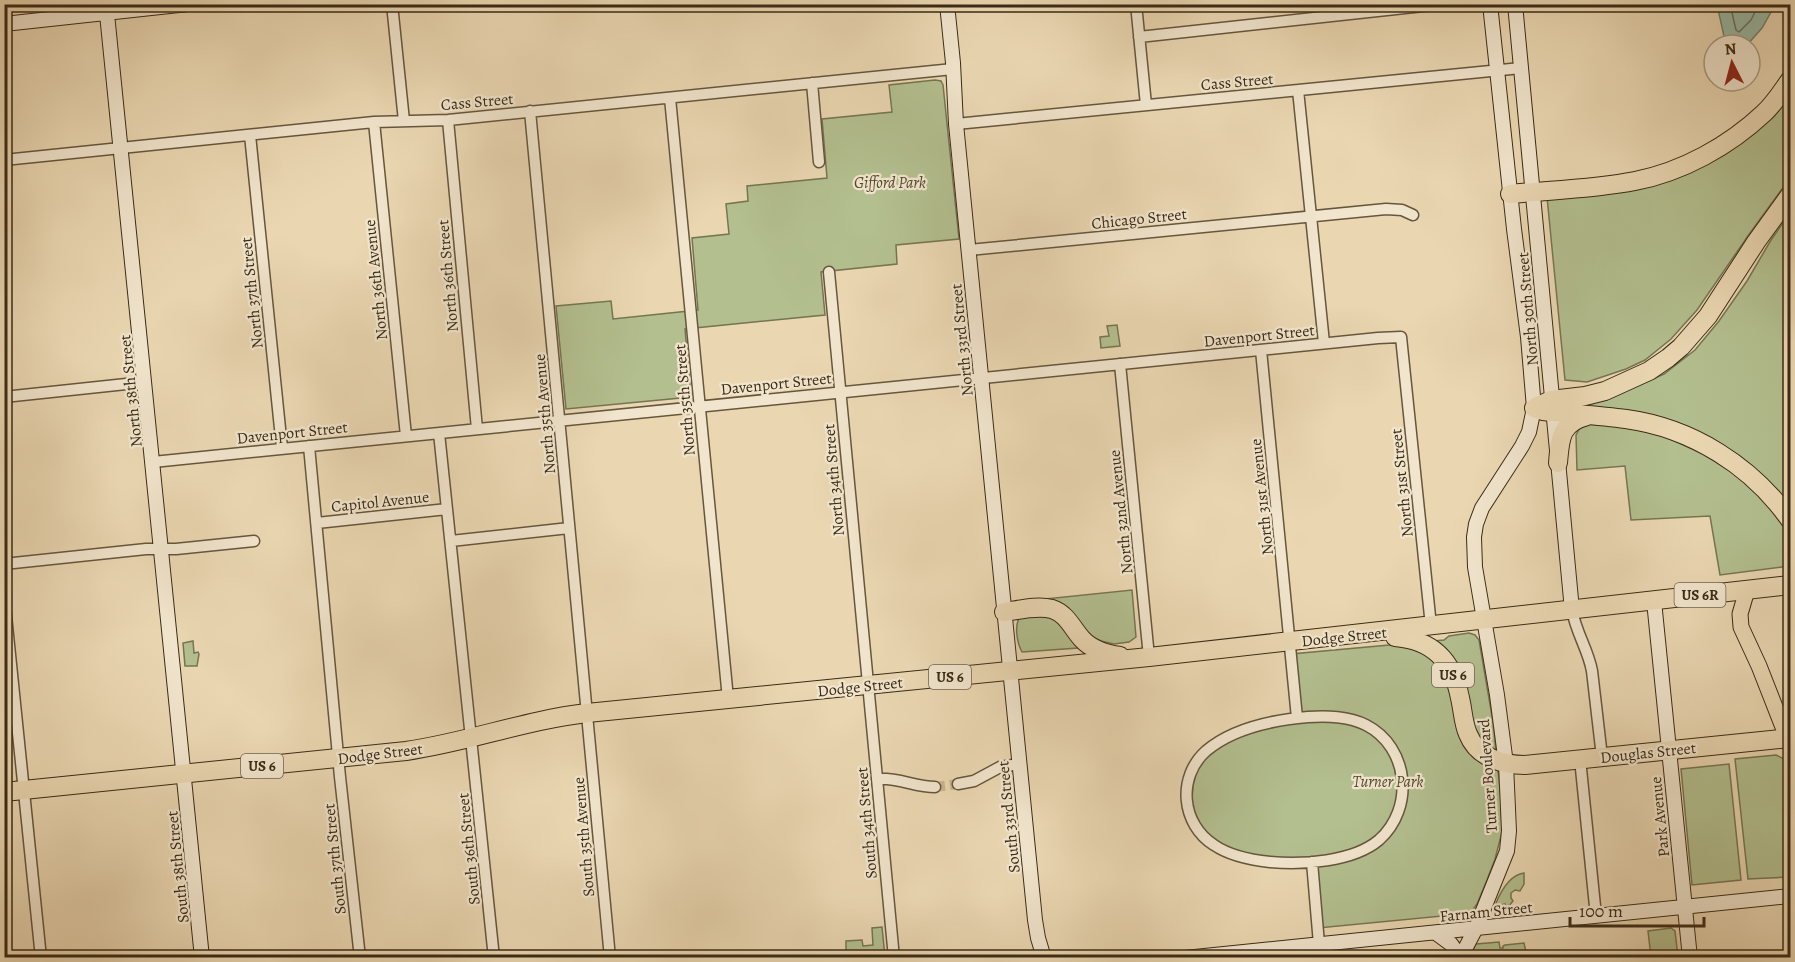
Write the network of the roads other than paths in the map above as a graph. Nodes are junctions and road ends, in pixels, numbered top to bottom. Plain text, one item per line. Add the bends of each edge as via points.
1 (188, 4) edge
2 (392, 4) edge
3 (947, 4) edge
4 (1136, 4) edge
5 (1442, 4) edge
6 (1490, 4) edge
7 (1515, 4) edge
8 (107, 9) edge
9 (4, 24) edge
10 (1139, 37) junction
11 (1521, 68) junction
12 (953, 69) junction
13 (1498, 70) junction
14 (1791, 80) edge
15 (812, 83) junction
16 (1298, 90) junction
17 (670, 98) junction
18 (1146, 105) junction
19 (530, 111) junction
20 (448, 120) junction
21 (404, 121) junction
22 (374, 122) junction
23 (956, 124) junction
24 (250, 135) junction
25 (121, 148) junction
26 (4, 160) edge
27 (819, 162) dead end
28 (1533, 192) junction
29 (1510, 194) junction
30 (1791, 195) edge
31 (1413, 215) dead end
32 (1312, 217) junction
33 (969, 250) junction
34 (829, 272) dead end
35 (1401, 337) joint
36 (1324, 343) junction
37 (1261, 350) junction
38 (1120, 364) junction
39 (981, 378) junction
40 (145, 382) junction
41 (840, 392) junction
42 (4, 397) edge
43 (699, 406) junction
44 (1552, 406) junction
45 (1534, 408) junction
46 (1588, 415) junction
47 (559, 420) junction
48 (477, 429) junction
49 (439, 432) junction
50 (406, 436) junction
51 (309, 446) junction
52 (282, 448) junction
53 (153, 462) junction
54 (1558, 463) junction
55 (447, 509) junction
56 (1791, 520) edge
57 (317, 523) junction
58 (569, 528) junction
59 (254, 541) dead end
60 (451, 541) junction
61 (161, 548) junction
62 (4, 564) edge
63 (1791, 585) edge
64 (1747, 590) junction
65 (4, 597) edge
66 (1654, 601) junction
67 (1572, 610) junction
68 (1004, 612) junction
69 (1483, 619) junction
70 (1459, 622) junction
71 (1431, 626) junction
72 (1358, 635) junction
73 (1290, 642) junction
74 (1441, 656) junction
75 (1143, 658) junction
76 (1010, 671) junction
77 (868, 685) junction
78 (728, 699) junction
79 (587, 713) junction
80 (1297, 718) junction
81 (472, 738) junction
82 (1790, 740) edge
83 (1669, 750) junction
84 (1602, 757) junction
85 (340, 758) junction
86 (1580, 759) junction
87 (1019, 764) junction
88 (1506, 764) junction
89 (184, 774) junction
90 (877, 779) junction
91 (958, 784) tunnel mouth
92 (935, 787) tunnel mouth
93 (24, 790) junction
94 (4, 792) edge
95 (1312, 862) junction
96 (1791, 896) edge
97 (1685, 907) junction
98 (1596, 916) junction
99 (1476, 928) junction
100 (1436, 933) junction
101 (1319, 944) junction
102 (1234, 955) edge
103 (41, 957) edge
104 (202, 957) edge
105 (360, 957) edge
106 (494, 957) edge
107 (610, 957) edge
108 (894, 957) edge
109 (1044, 957) edge
110 (1185, 957) edge
111 (1462, 957) edge
112 (1690, 957) edge

1 - 8 street
2 - 21 street
3 - 12 street, North 33rd Street
4 - 10 street
5 - 10 street
6 - 13 street, North 30th Street
7 - 11 street, North 30th Street
8 - 9 street
8 - 25 street, North 38th Street
10 - 18 street
11 - 13 street, Cass Street
11 - 28 street, North 30th Street
12 - 15 street, Cass Street
12 - 23 street, North 33rd Street
13 - 16 street, Cass Street
13 - 29 street, North 30th Street
14 - 28 highway via 1766,112 1710,153 1680,167 1637,181
15 - 17 street, Cass Street
15 - 27 street
16 - 18 street, Cass Street
16 - 32 street
17 - 19 street, Cass Street
17 - 43 street, North 35th Street
18 - 23 street, Cass Street
19 - 20 street, Cass Street
19 - 47 street, North 35th Avenue
20 - 21 street, Cass Street
20 - 48 street, North 36th Street
21 - 22 street, Cass Street
22 - 24 street, Cass Street
22 - 50 street, North 36th Avenue
23 - 33 street, North 33rd Street
24 - 25 street, Cass Street
24 - 52 street, North 37th Street
25 - 26 street, Cass Street
25 - 40 street, North 38th Street
28 - 29 highway
28 - 44 street, North 30th Street
29 - 45 street, North 30th Street
30 - 44 highway via 1708,316 1681,347 1626,383
31 - 32 street, Chicago Street via 1386,209
32 - 33 street, Chicago Street
32 - 36 street
33 - 39 street, North 33rd Street
34 - 41 street, North 34th Street
35 - 36 street, Davenport Street
35 - 71 street, North 31st Street
36 - 37 street, Davenport Street
37 - 38 street, Davenport Street
37 - 73 street, North 31st Avenue
38 - 39 street, Davenport Street
38 - 75 street, North 32nd Avenue
39 - 41 street, Davenport Street
39 - 68 street, North 33rd Street
40 - 42 street
40 - 53 street, North 38th Street
41 - 43 street, Davenport Street
41 - 77 street, North 34th Street
43 - 47 street, Davenport Street
43 - 78 street, North 35th Street
44 - 45 highway
44 - 46 highway
44 - 54 street, North 30th Street
45 - 69 street, Turner Boulevard via 1522,446 1486,500 1476,524 1475,567
46 - 54 highway via 1572,421 1562,434
46 - 56 highway via 1649,423 1707,446 1755,479
47 - 48 street, Davenport Street
47 - 58 street, North 35th Avenue
48 - 49 street, Davenport Street
49 - 50 street, Davenport Street
49 - 55 street
50 - 51 street, Davenport Street
51 - 52 street, Davenport Street
51 - 57 street
52 - 53 street, Davenport Street
53 - 61 street, North 38th Street
54 - 67 street, North 30th Street
55 - 57 street, Capitol Avenue
55 - 60 street
57 - 85 street
58 - 60 street
58 - 79 street, North 35th Avenue
59 - 61 street
60 - 81 street
61 - 62 street
61 - 89 street, North 38th Street
63 - 64 highway, Dodge Street / US 6R
64 - 66 highway, Dodge Street / US 6R
64 - 82 main road via 1740,614 1741,627
65 - 93 street
66 - 67 highway, Dodge Street / US 6R
66 - 83 street, Park Avenue
67 - 69 highway, Dodge Street / US 6R
67 - 84 street via 1592,671
68 - 75 highway via 1051,609 1063,615 1083,641 1097,650
68 - 76 street, North 33rd Street
69 - 70 highway, Dodge Street / US 6R
69 - 88 street, Turner Boulevard
70 - 71 highway, Dodge Street / US 6R
70 - 74 highway via 1440,639
71 - 72 highway, Dodge Street / US 6R
72 - 73 highway, Dodge Street / US 6
72 - 74 highway, US 6 via 1416,640
73 - 75 highway, Dodge Street / US 6
73 - 80 street, North 31st Avenue
74 - 88 highway, US 6 via 1455,679 1470,739 1485,755
75 - 76 highway, Dodge Street / US 6
76 - 77 highway, Dodge Street / US 6
76 - 87 street, South 33rd Street
77 - 78 highway, Dodge Street / US 6
77 - 90 street, South 34th Street
78 - 79 highway, Dodge Street / US 6
79 - 81 highway, Dodge Street / US 6
79 - 107 street, South 35th Avenue
80 - 95 street via 1344,718 1372,729 1394,752 1403,782 1397,815 1379,840 1351,854
80 - 95 street via 1257,726 1213,746 1191,771 1186,802 1198,832 1222,850 1270,862
81 - 85 highway, Dodge Street / US 6 via 427,748
81 - 106 street, South 36th Street
82 - 83 highway, Douglas Street / US 6
83 - 84 highway, Douglas Street / US 6
83 - 97 street, Park Avenue
84 - 86 highway, Douglas Street / US 6
85 - 89 highway, Dodge Street / US 6
85 - 105 street, South 37th Street
86 - 88 highway, Douglas Street / US 6
86 - 98 street
87 - 91 street via 1000,767
87 - 109 street, South 33rd Street via 1035,920
88 - 99 street, Turner Boulevard via 1508,843
89 - 93 highway, Dodge Street / US 6
89 - 104 street, South 38th Street
90 - 92 street
90 - 108 street, South 34th Street
93 - 94 highway, Dodge Street / US 6
93 - 103 street
95 - 101 street
96 - 97 street, Farnam Street
97 - 98 street, Farnam Street
97 - 112 street, Park Avenue
98 - 99 street, Farnam Street
99 - 100 street, Farnam Street
99 - 111 street, Turner Boulevard
100 - 101 street, Farnam Street
100 - 111 street
101 - 102 street, Farnam Street
102 - 110 street, Farnam Street

